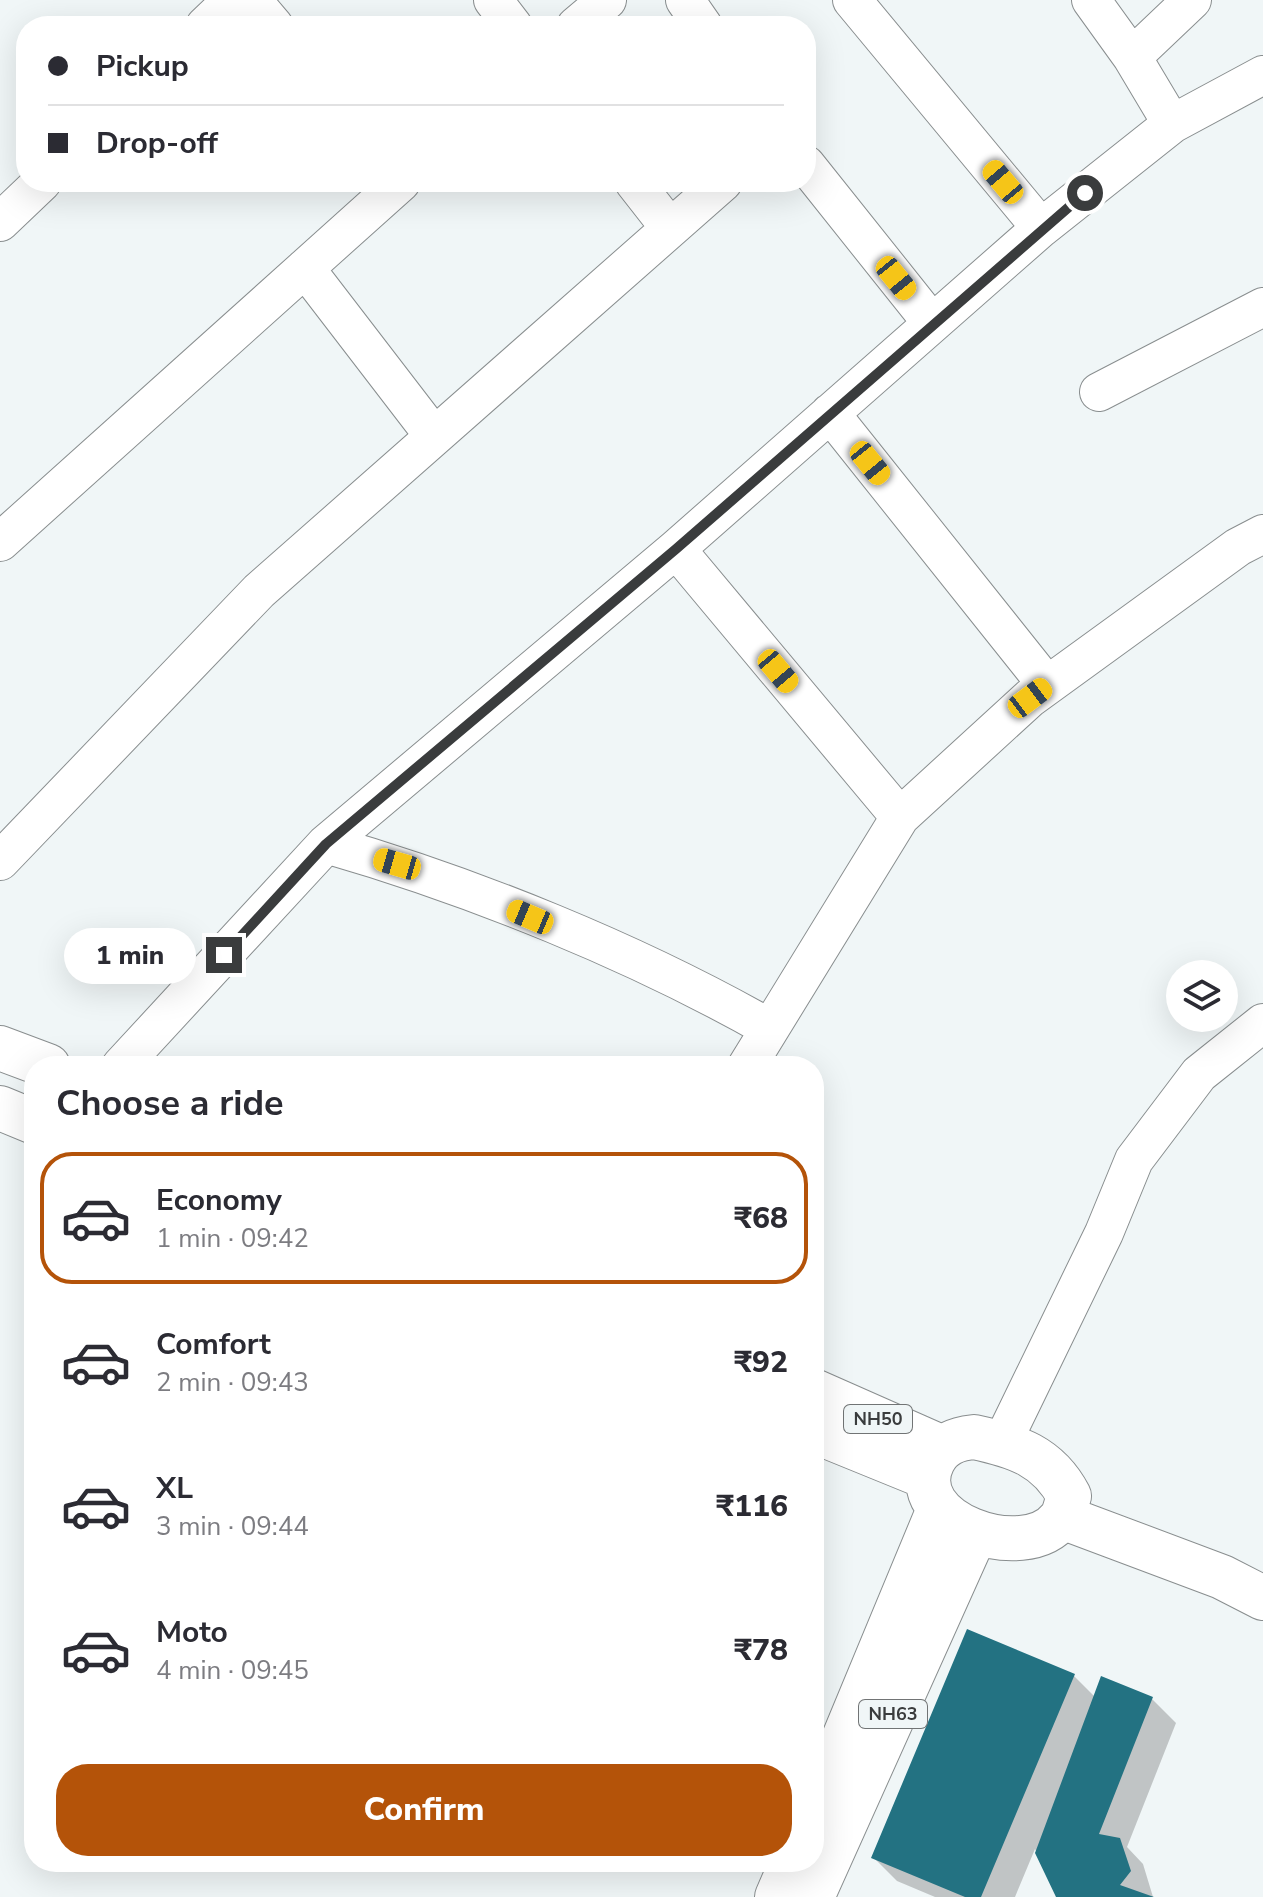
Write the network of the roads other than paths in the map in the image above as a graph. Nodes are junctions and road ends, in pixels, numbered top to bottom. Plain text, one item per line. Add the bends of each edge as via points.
1 (232, 0) edge
2 (252, 0) edge
3 (493, 0) edge
4 (607, 0) edge
5 (852, 0) edge
6 (1091, 0) edge
7 (1192, 0) edge
8 (215, 16) edge
9 (266, 16) edge
10 (505, 16) edge
11 (588, 16) edge
12 (1132, 57) junction
13 (1263, 75) edge
14 (1172, 124) junction
15 (816, 178) edge
16 (32, 192) edge
17 (390, 192) edge
18 (642, 192) edge
19 (711, 192) edge
20 (0, 222) edge
21 (670, 228) junction
22 (1041, 228) junction
23 (305, 268) junction
24 (1263, 307) edge
25 (932, 323) junction
26 (1099, 392) dead end
27 (830, 413) junction
28 (434, 436) junction
29 (1263, 534) edge
30 (0, 542) edge
31 (676, 549) junction
32 (1047, 685) junction
33 (900, 817) junction
34 (326, 844) junction
35 (0, 861) edge
36 (1263, 1023) edge
37 (769, 1028) junction
38 (0, 1048) edge
39 (130, 1056) edge
40 (753, 1056) edge
41 (24, 1057) edge
42 (0, 1108) edge
43 (24, 1118) edge
44 (824, 1398) edge
45 (824, 1435) edge
46 (1002, 1443) junction
47 (936, 1478) junction
48 (1065, 1507) junction
49 (976, 1532) junction
50 (1263, 1569) edge
51 (1263, 1598) edge
52 (824, 1783) edge
53 (824, 1870) edge
54 (788, 1872) edge
55 (823, 1872) edge
56 (777, 1897) edge
57 (812, 1897) edge

1 - 8 street
2 - 9 street
3 - 10 street
4 - 11 street
5 - 22 street
6 - 12 street
7 - 12 street
12 - 14 street
13 - 14 street
14 - 22 street
15 - 25 street
16 - 20 street
17 - 23 street
18 - 21 street
19 - 21 street
21 - 28 street
22 - 25 street
23 - 28 street
23 - 30 street
24 - 26 street
25 - 27 street
27 - 31 street
27 - 32 street
28 - 35 street via 259,591
29 - 32 street
31 - 33 street
31 - 34 street
32 - 33 street
33 - 37 street
34 - 37 street via 449,883 694,986
34 - 39 street
36 - 46 street via 1199,1074 1134,1160
37 - 40 street
38 - 41 highway
42 - 43 highway
44 - 47 highway, NH50
45 - 47 highway, NH50
46 - 47 highway via 956,1439
46 - 48 highway via 1050,1466
47 - 49 highway
47 - 52 highway, NH63
48 - 49 highway via 1048,1531 1032,1536 1005,1539
48 - 50 highway via 1233,1554
48 - 51 highway
49 - 53 highway, NH63
54 - 56 highway
55 - 57 highway, NH63

